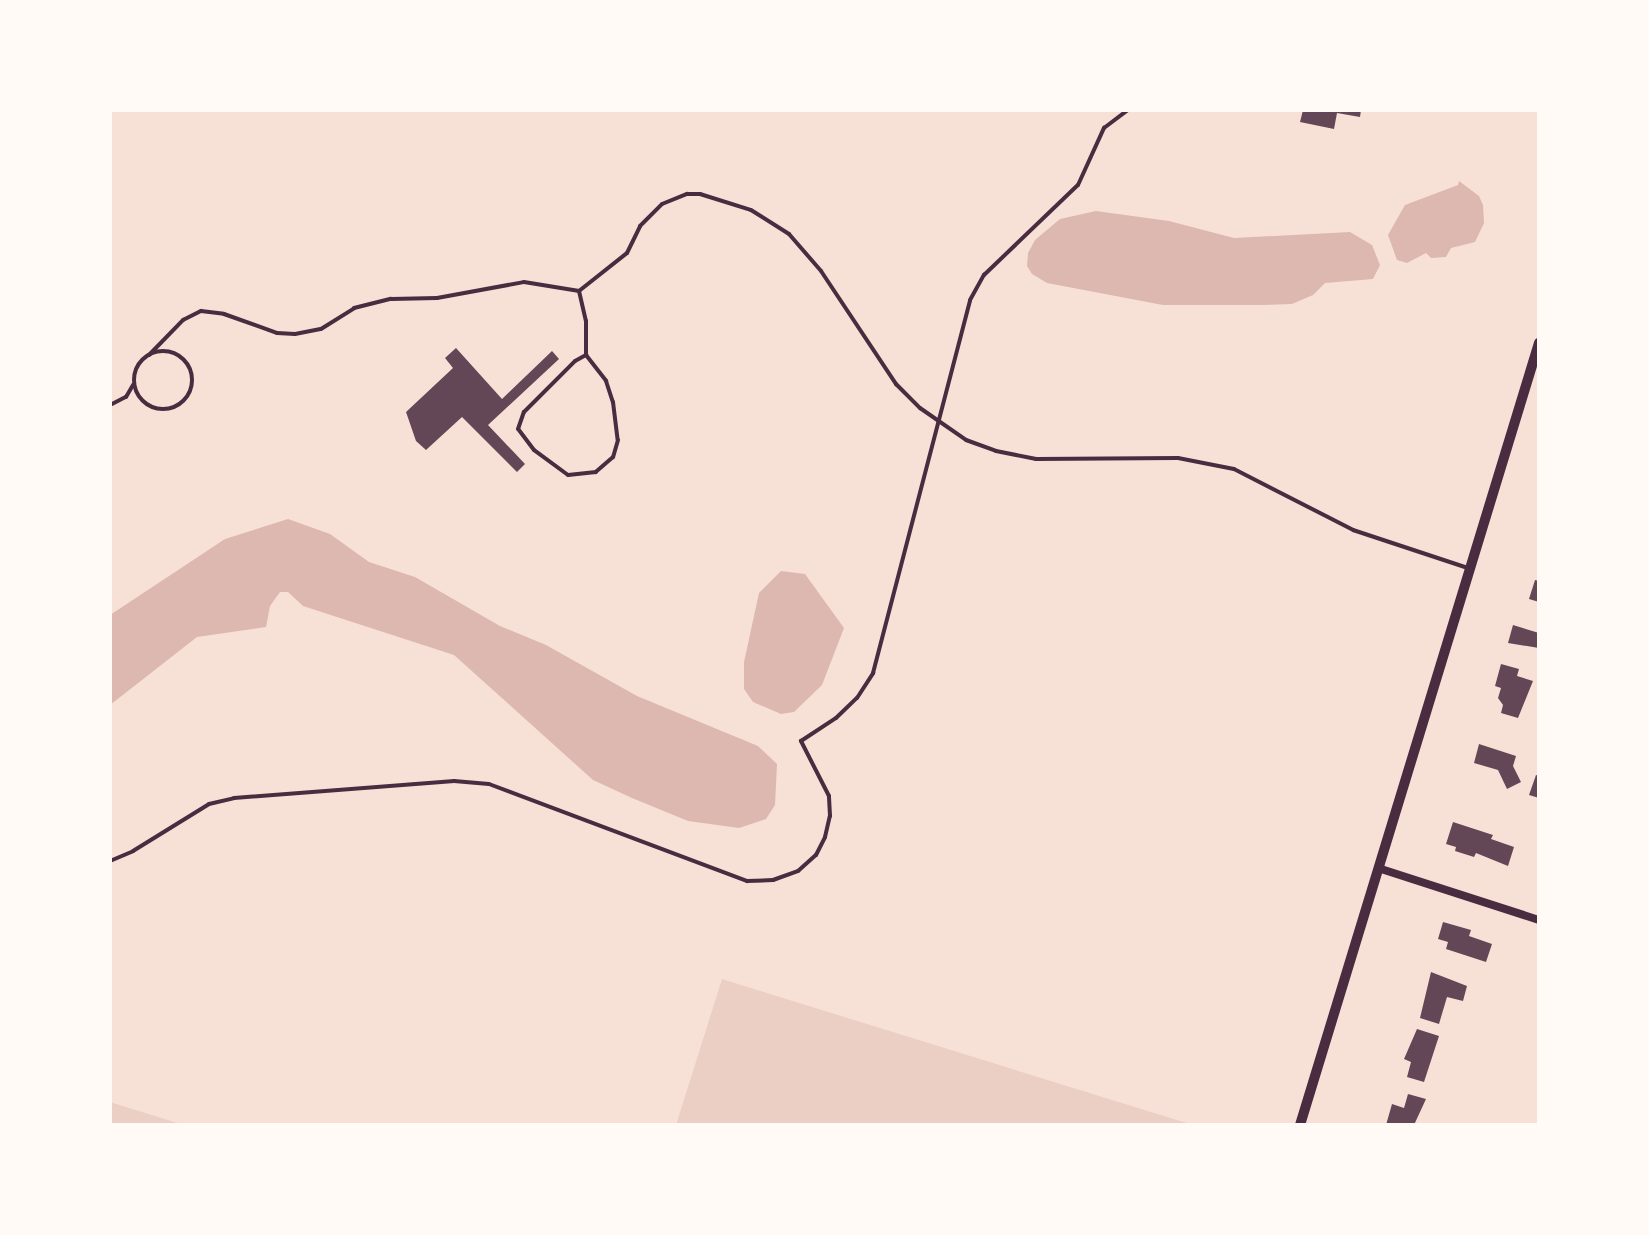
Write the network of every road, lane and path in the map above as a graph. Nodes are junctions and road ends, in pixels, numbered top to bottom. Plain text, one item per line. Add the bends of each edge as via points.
1 (1128, 110) edge
2 (579, 291) junction
3 (1539, 343) edge
4 (149, 355) junction
5 (586, 355) junction
6 (134, 383) junction
7 (110, 405) edge
8 (938, 420) junction
9 (1470, 569) junction
10 (110, 861) edge
11 (1378, 868) junction
12 (1539, 920) edge
13 (1300, 1125) edge

1 - 8 lane via 1104,128 1078,185 984,275 970,300
2 - 4 lane via 524,282 437,298 391,299 354,308 321,329 295,334 201,311 183,320
2 - 5 lane
2 - 8 lane via 627,253 640,226 662,204 687,194 728,200 773,223 804,249 896,384
3 - 9 street
4 - 6 lane via 137,367
4 - 6 lane via 168,352 185,362 192,380 185,399 158,409 141,400
5 - 5 lane via 524,412 518,429 534,450 568,475 596,472 613,457 618,440 606,381
6 - 7 lane via 126,397
8 - 9 lane via 966,440 1015,457 1178,458 1234,469 1353,530
8 - 10 lane via 873,673 836,718 801,741 829,796 830,816 816,855 798,871 773,880 747,881 489,784 454,781 234,798 209,804
9 - 11 street
11 - 12 street
11 - 13 street

